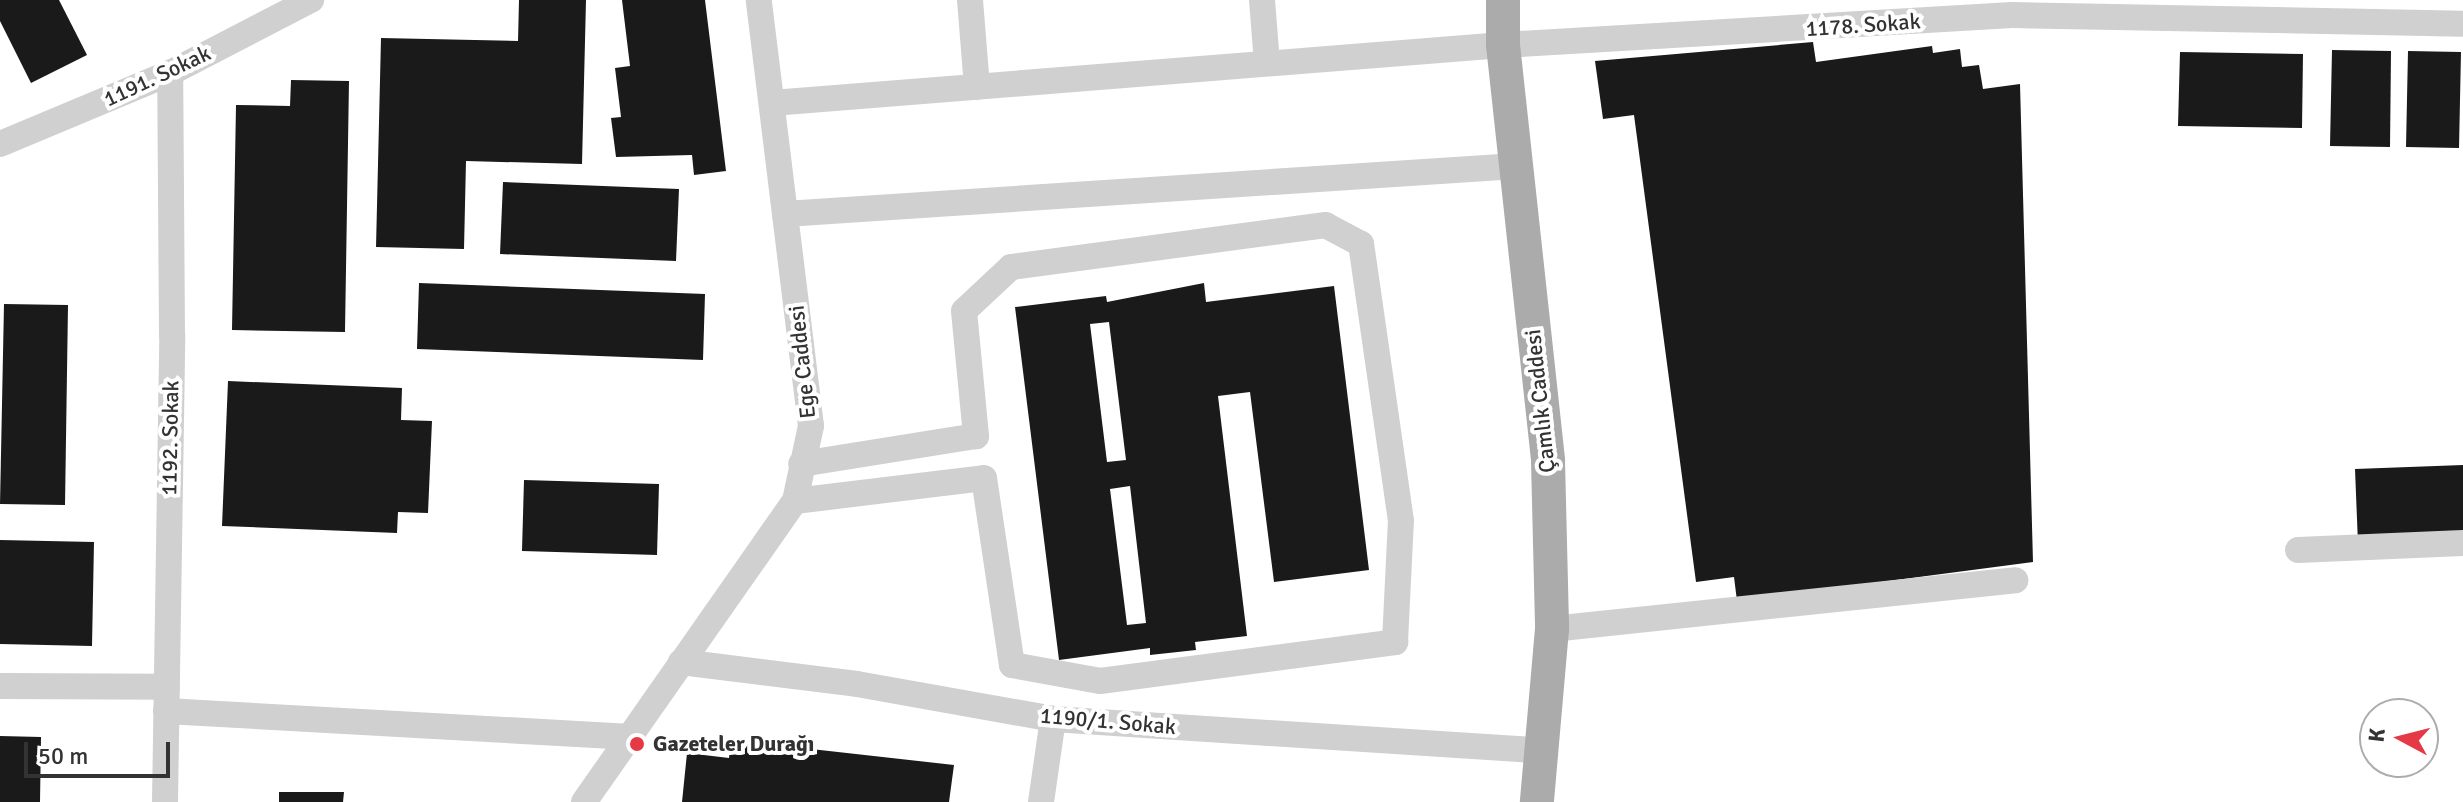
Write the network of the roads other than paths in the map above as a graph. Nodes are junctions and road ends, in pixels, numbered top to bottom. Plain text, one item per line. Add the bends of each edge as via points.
1 (311, 0) edge
2 (759, 0) edge
3 (970, 0) edge
4 (1262, 0) edge
5 (1503, 0) edge
6 (2012, 7) edge
7 (2463, 24) edge
8 (1503, 45) junction
9 (1267, 63) junction
10 (170, 73) junction
11 (977, 87) junction
12 (772, 103) junction
13 (0, 144) edge
14 (1516, 166) junction
15 (785, 214) junction
16 (801, 464) junction
17 (795, 501) junction
18 (2463, 543) edge
19 (2298, 550) dead end
20 (2015, 580) dead end
21 (1552, 629) junction
22 (681, 662) junction
23 (0, 686) edge
24 (166, 699) junction
25 (1053, 719) junction
26 (626, 737) junction
27 (1538, 750) junction
28 (165, 802) edge
29 (584, 802) edge
30 (1041, 802) edge
31 (1537, 802) edge

1 - 10 street, 1191. Sokak
2 - 12 street, Ege Caddesi
3 - 11 street
4 - 9 street
5 - 8 main road, Çamlık Caddesi
6 - 7 street, 1178. Sokak
6 - 8 street, 1178. Sokak
8 - 9 street, 1178. Sokak
8 - 14 main road, Çamlık Caddesi
9 - 11 street, 1178. Sokak
10 - 13 street, 1191. Sokak
10 - 24 street, 1192. Sokak
11 - 12 street, 1178. Sokak
12 - 15 street, Ege Caddesi
14 - 15 street
14 - 21 main road, Çamlık Caddesi via 1548,461
15 - 16 street, Ege Caddesi via 811,426
16 - 17 street, Ege Caddesi
16 - 17 street via 976,436 964,311 1011,267 1326,225 1361,244 1401,521 1401,605 1395,642 1100,681 1012,665 984,478
17 - 22 street, Ege Caddesi
18 - 19 street
20 - 21 street
21 - 27 main road, Çamlık Caddesi
22 - 25 street, 1190/1. Sokak via 857,684
22 - 26 street, Ege Caddesi
23 - 24 street
24 - 26 street
24 - 28 street, 1192. Sokak
25 - 27 street, 1190/1. Sokak
25 - 30 street
26 - 29 street, Ege Caddesi
27 - 31 main road, Çamlık Caddesi

